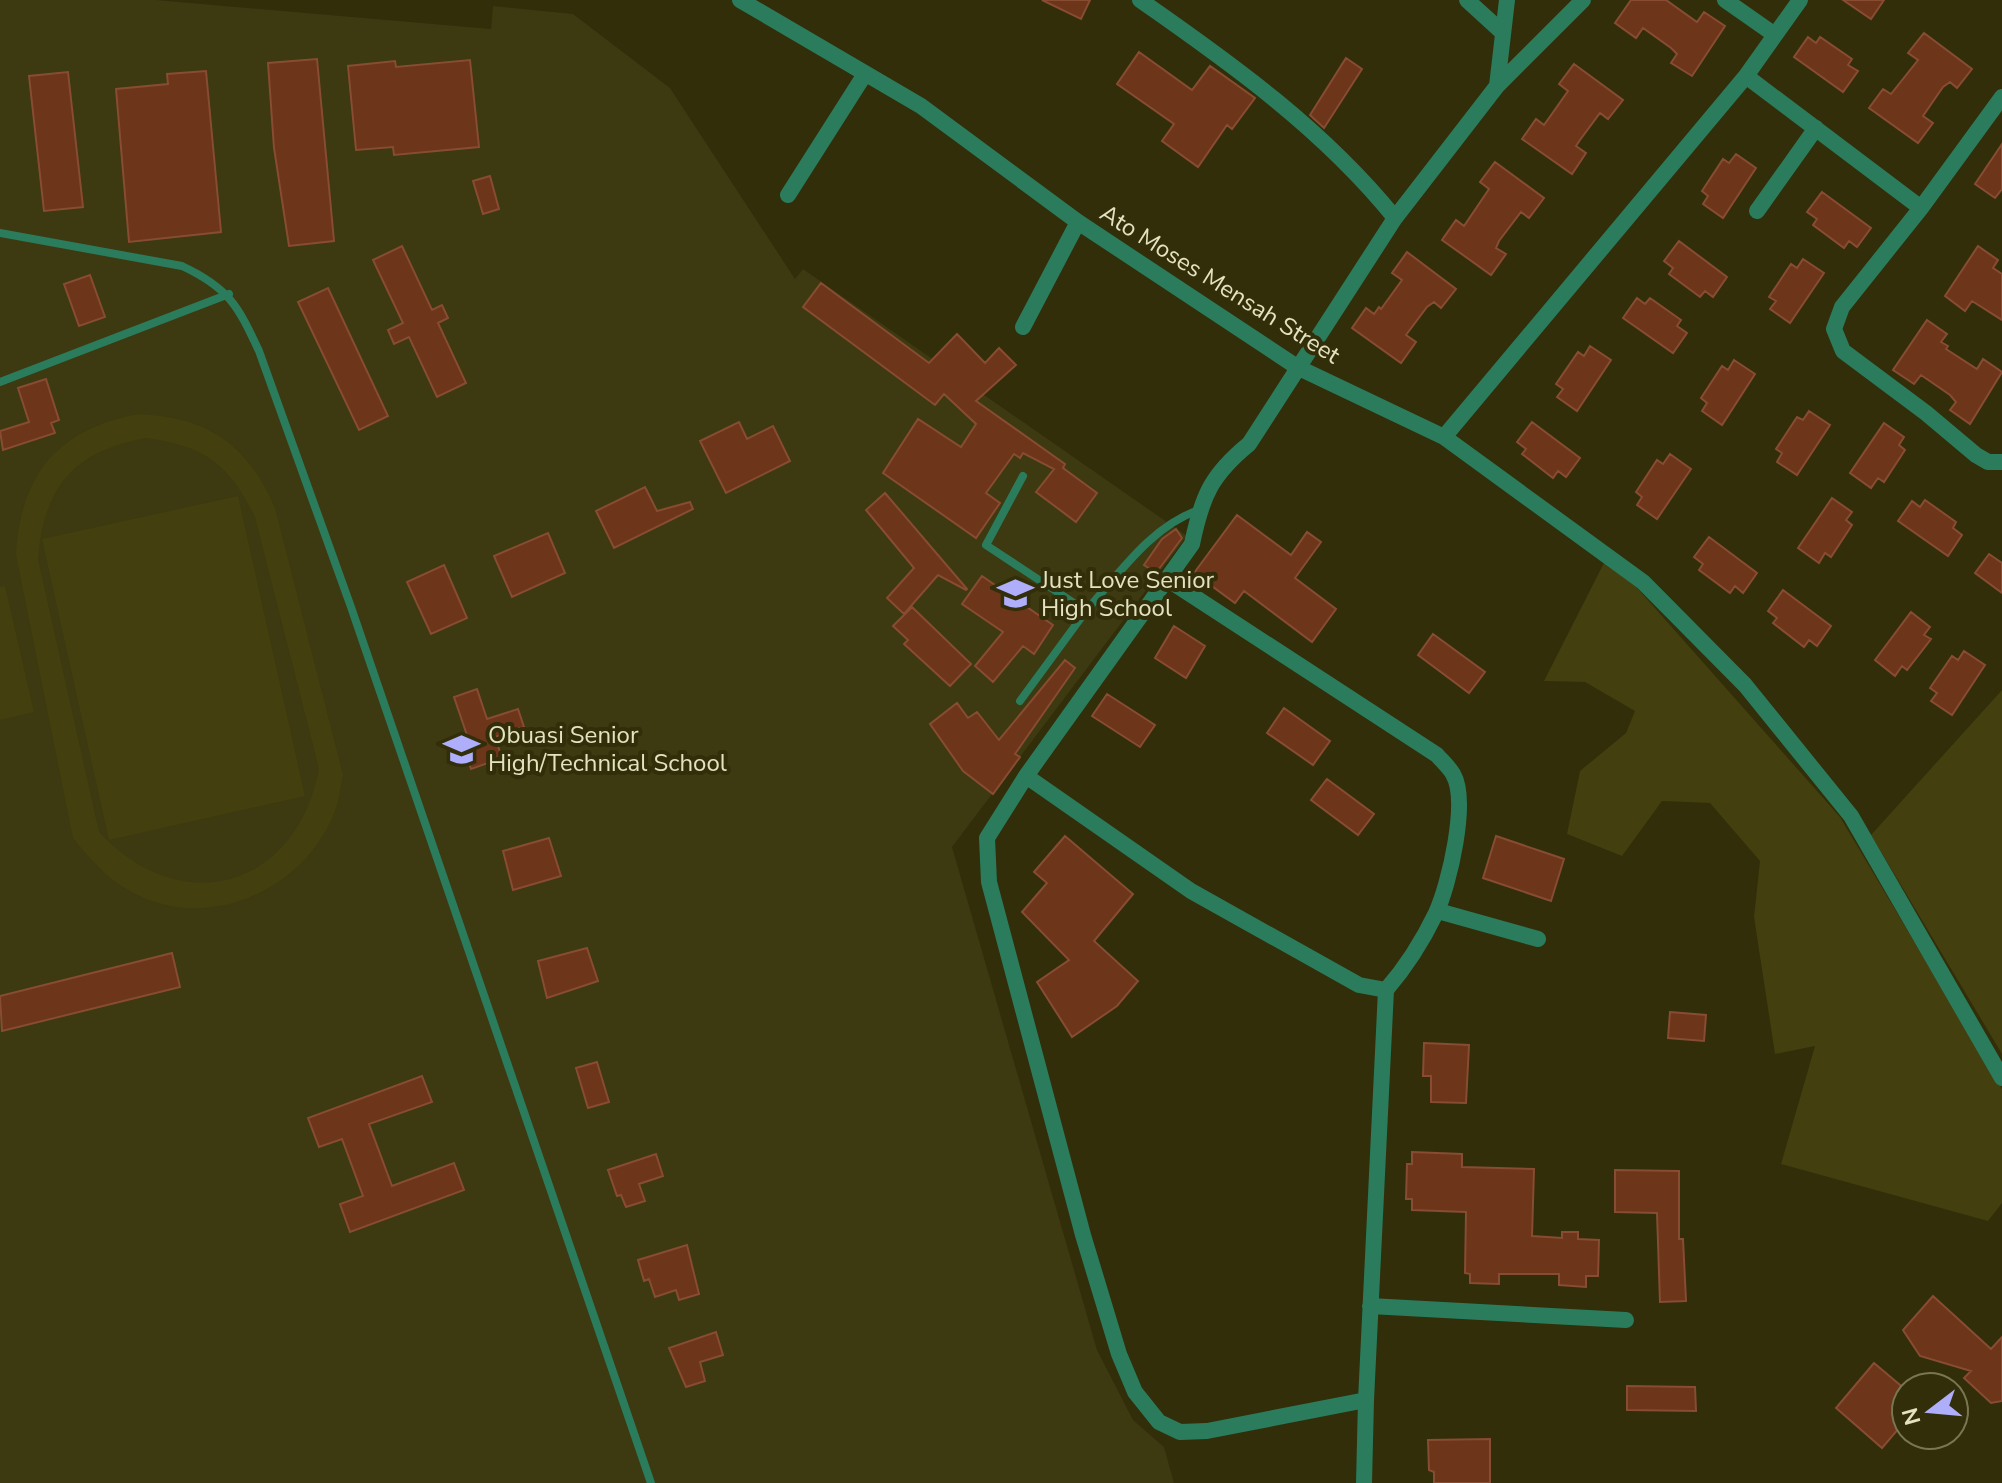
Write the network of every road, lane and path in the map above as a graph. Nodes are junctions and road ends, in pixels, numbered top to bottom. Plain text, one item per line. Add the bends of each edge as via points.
1 (740, 0) edge
2 (1140, 0) edge
3 (1467, 0) edge
4 (1507, 0) edge
5 (1583, 0) edge
6 (1725, 0) edge
7 (1800, 0) edge
8 (1502, 32) junction
9 (1775, 35) junction
10 (865, 74) junction
11 (1746, 76) junction
12 (1497, 86) junction
13 (2002, 97) edge
14 (1816, 128) junction
15 (788, 195) dead end
16 (1921, 208) junction
17 (1757, 211) dead end
18 (1395, 218) junction
19 (1078, 222) junction
20 (0, 233) edge
21 (229, 294) junction
22 (1023, 327) dead end
23 (1297, 367) junction
24 (0, 382) edge
25 (1444, 437) junction
26 (2002, 462) edge
27 (1023, 476) dead end
28 (1199, 510) junction
29 (1167, 579) junction
30 (1086, 611) junction
31 (1020, 701) dead end
32 (1026, 776) junction
33 (1438, 911) junction
34 (1538, 939) dead end
35 (1386, 990) junction
36 (2002, 1078) edge
37 (1370, 1306) junction
38 (1626, 1320) dead end
39 (1366, 1400) junction
40 (651, 1483) edge
41 (1364, 1483) edge

1 - 10 street, Ato Moses Mensah Street
2 - 18 street via 1314,132 1356,170
3 - 8 street
4 - 8 street
5 - 12 street
6 - 9 street
7 - 9 street
8 - 12 street
9 - 11 street
10 - 15 street
10 - 19 street, Ato Moses Mensah Street via 921,106
11 - 14 street
11 - 25 street
12 - 18 street
13 - 16 street
14 - 16 street
14 - 17 street
16 - 26 street via 1842,307 1834,329 1843,351 1976,455
18 - 23 street
19 - 22 street
19 - 23 street, Ato Moses Mensah Street
20 - 21 lane via 182,266
21 - 24 lane
21 - 40 lane via 259,351 351,607
23 - 25 street, Ato Moses Mensah Street
23 - 28 street via 1249,444 1211,482
25 - 36 street, Ato Moses Mensah Street via 1643,582 1745,685 1851,816
27 - 30 lane via 986,545
28 - 29 street via 1192,544
28 - 30 lane via 1176,518 1144,546
29 - 32 street
29 - 33 street via 1437,755 1454,775 1460,800
30 - 31 lane
32 - 35 street via 1191,891 1359,985
32 - 39 street via 987,838 989,882 1083,1235 1135,1392 1159,1422 1180,1432
33 - 34 street
33 - 35 street via 1404,970
35 - 37 street
37 - 38 street
37 - 39 street
39 - 41 street

